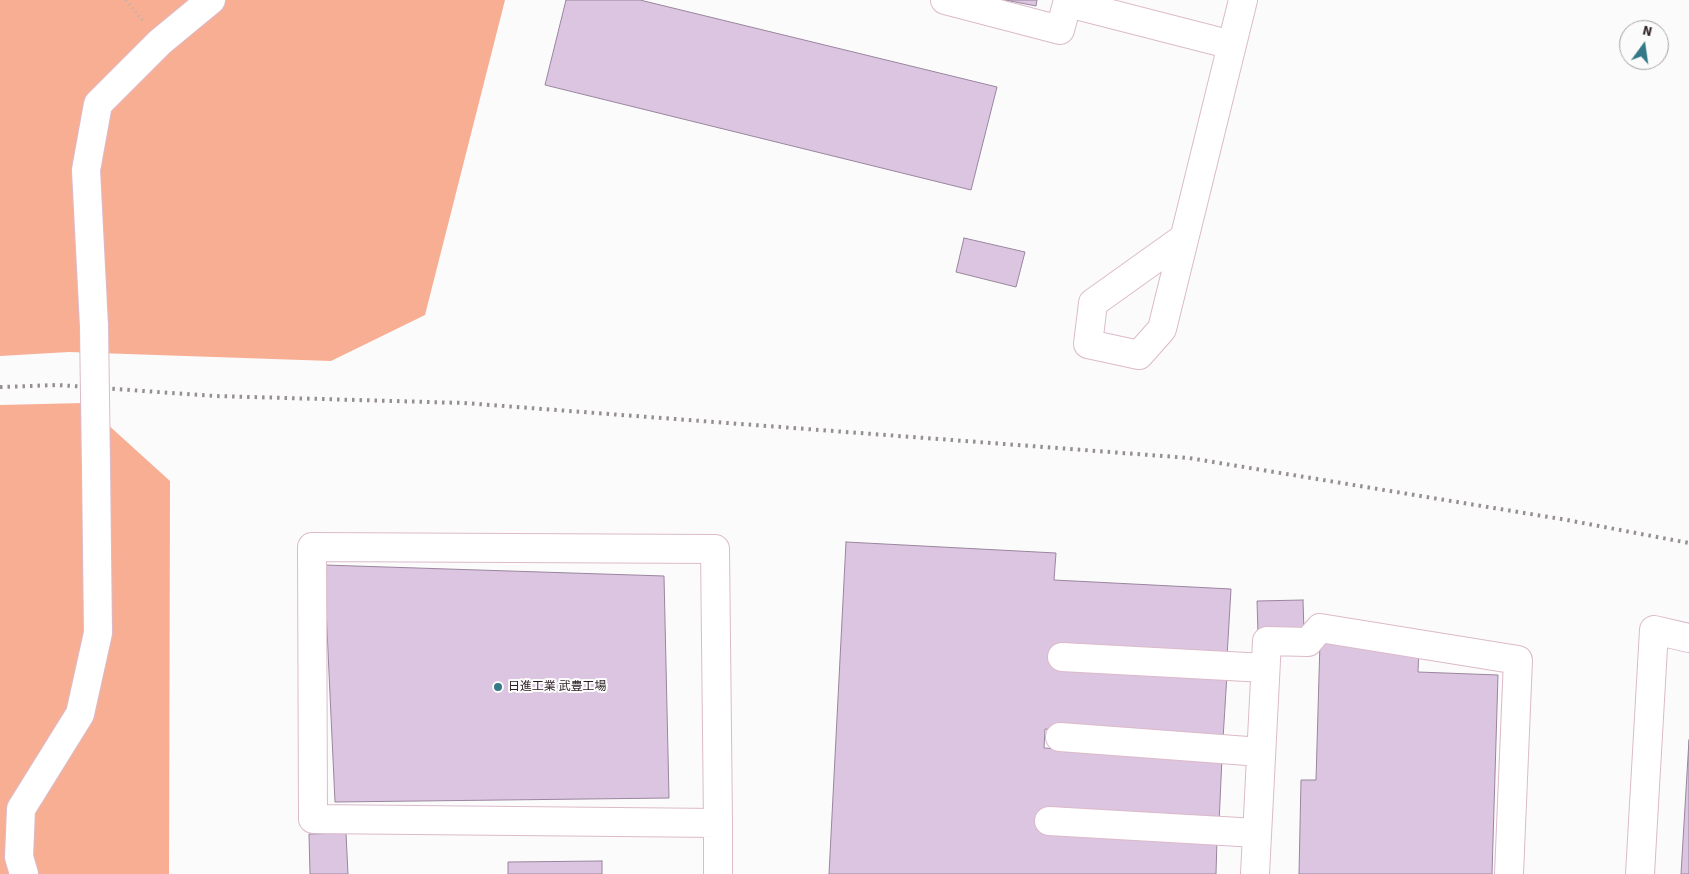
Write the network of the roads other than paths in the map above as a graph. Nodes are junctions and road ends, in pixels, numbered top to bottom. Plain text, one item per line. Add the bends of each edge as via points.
1 (211, 0) edge
2 (945, 0) edge
3 (1243, 0) edge
4 (1068, 2) edge
5 (1232, 45) junction
6 (1184, 238) dead end
7 (1689, 638) edge
8 (1062, 657) dead end
9 (1265, 668) junction
10 (1060, 737) dead end
11 (1261, 752) junction
12 (1049, 822) dead end
13 (718, 823) junction
14 (1257, 833) junction
15 (24, 874) edge
16 (718, 874) edge
17 (1254, 874) edge
18 (1509, 874) edge
19 (1640, 874) edge

1 - 15 street, bridge via 160,42 98,104 86,170 94,326 98,633 80,714 22,809 19,857
2 - 4 street via 1060,30
3 - 5 street
4 - 5 street
5 - 6 street
7 - 19 street via 1654,630
8 - 9 street
9 - 11 street
9 - 18 street via 1267,642 1308,642 1320,628 1518,660
10 - 11 street
11 - 14 street
12 - 14 street
13 - 13 street via 715,549 312,547 313,819
13 - 16 street
14 - 17 street

